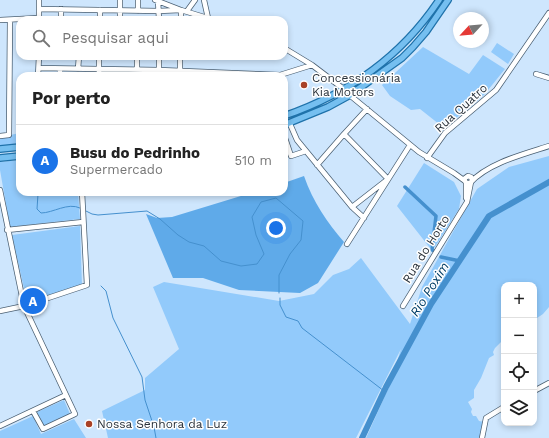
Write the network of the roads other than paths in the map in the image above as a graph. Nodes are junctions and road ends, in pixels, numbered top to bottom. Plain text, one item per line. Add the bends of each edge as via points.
1 (40, 0) edge
2 (120, 0) edge
3 (138, 0) edge
4 (157, 0) edge
5 (195, 0) edge
6 (204, 0) edge
7 (439, 0) edge
8 (448, 0) edge
9 (40, 9) junction
10 (61, 9) junction
11 (100, 10) junction
12 (120, 10) junction
13 (181, 10) junction
14 (138, 11) junction
15 (187, 11) junction
16 (159, 12) junction
17 (549, 13) edge
18 (39, 16) edge
19 (61, 16) edge
20 (100, 16) edge
21 (120, 16) edge
22 (159, 16) edge
23 (181, 16) edge
24 (198, 16) edge
25 (208, 16) edge
26 (0, 20) edge
27 (10, 20) junction
28 (16, 20) edge
29 (288, 50) edge
30 (39, 60) edge
31 (79, 60) edge
32 (99, 60) edge
33 (137, 60) edge
34 (159, 60) edge
35 (180, 60) edge
36 (312, 65) junction
37 (39, 68) junction
38 (60, 69) joint
39 (78, 69) junction
40 (99, 69) junction
41 (120, 69) junction
42 (137, 69) junction
43 (159, 70) junction
44 (180, 70) junction
45 (38, 72) edge
46 (120, 72) edge
47 (216, 72) edge
48 (288, 72) edge
49 (536, 74) dead end
50 (549, 78) edge
51 (346, 89) junction
52 (358, 90) junction
53 (338, 93) junction
54 (350, 95) junction
55 (367, 109) junction
56 (288, 115) edge
57 (290, 124) joint
58 (344, 134) junction
59 (0, 136) edge
60 (410, 145) junction
61 (549, 146) edge
62 (16, 147) edge
63 (288, 147) edge
64 (0, 149) edge
65 (306, 151) junction
66 (16, 156) edge
67 (0, 158) edge
68 (427, 158) junction
69 (317, 165) junction
70 (388, 179) junction
71 (468, 180) junction
72 (0, 190) edge
73 (82, 196) edge
74 (352, 207) junction
75 (364, 218) junction
76 (83, 222) junction
77 (7, 230) junction
78 (347, 244) dead end
79 (24, 306) junction
80 (403, 306) dead end
81 (0, 311) edge
82 (549, 383) edge
83 (536, 390) edge
84 (66, 395) junction
85 (501, 409) edge
86 (33, 411) junction
87 (493, 414) junction
88 (496, 420) dead end
89 (0, 426) edge
90 (482, 438) edge

1 - 9 street
2 - 12 street
3 - 14 street
4 - 13 street
4 - 16 street
5 - 15 street
6 - 25 street
7 - 51 main road via 411,37 366,76
8 - 52 main road via 430,26 402,58
9 - 10 street
9 - 18 street
10 - 11 street
10 - 19 street
11 - 12 street
11 - 20 street
12 - 14 street
12 - 21 street
13 - 15 street
13 - 16 street
13 - 23 street
14 - 16 street
15 - 24 street
16 - 22 street
17 - 68 street, Rua Quatro via 496,90 445,133
26 - 27 street
27 - 28 street
27 - 59 street via 10,135
29 - 36 street
30 - 37 street
31 - 39 street
32 - 40 street
33 - 42 street
34 - 43 street
35 - 44 street
36 - 48 street
36 - 51 street
37 - 38 street
37 - 45 street
38 - 39 street
39 - 40 street
40 - 41 street
41 - 42 street
41 - 46 street
42 - 43 street
43 - 44 street
44 - 47 street
49 - 50 street
51 - 52 street
51 - 53 main road
52 - 54 main road
53 - 54 street
53 - 56 main road via 318,104
54 - 55 street
54 - 57 main road
55 - 58 street
55 - 60 street
57 - 65 street
58 - 69 street
58 - 70 street
60 - 68 street
60 - 70 street
61 - 71 street via 507,160
62 - 64 main road
63 - 65 street via 291,156
65 - 69 street
66 - 67 main road
68 - 71 street
69 - 74 street
70 - 74 street
70 - 75 street
71 - 80 street, Rua do Horto via 467,202
72 - 77 street
73 - 76 street
74 - 75 street
75 - 78 street
76 - 77 street
76 - 79 street via 87,285
77 - 79 street
79 - 81 street
79 - 84 street
82 - 83 street
84 - 86 street
84 - 86 street via 75,414 43,429
85 - 87 street
86 - 89 street
87 - 88 street
87 - 90 street via 485,418

